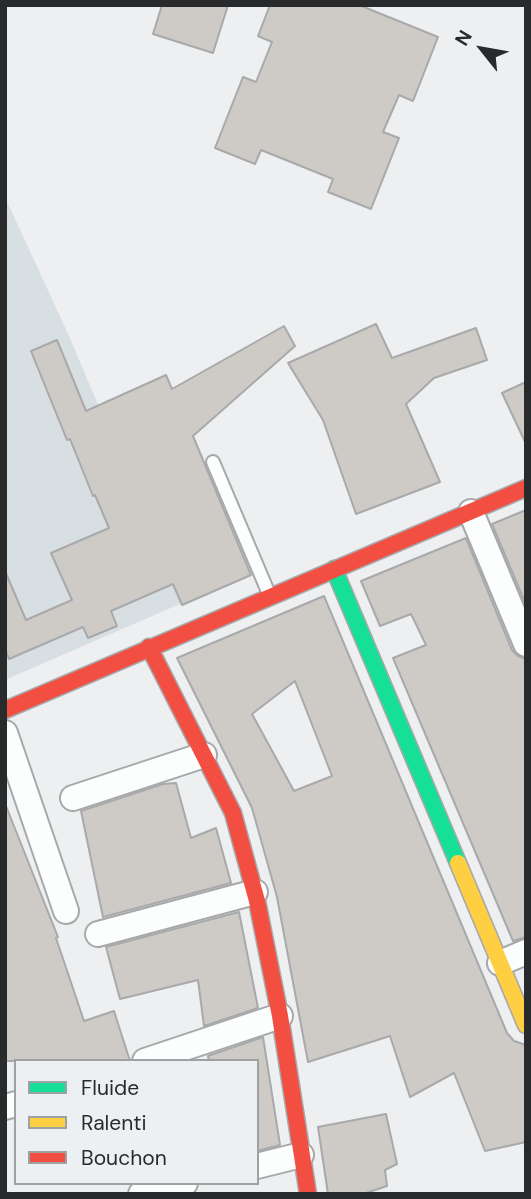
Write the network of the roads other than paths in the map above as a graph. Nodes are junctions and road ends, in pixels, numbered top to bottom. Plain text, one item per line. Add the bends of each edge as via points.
1 (213, 462) dead end
2 (526, 488) edge
3 (471, 512) junction
4 (334, 569) junction
5 (270, 596) junction
6 (526, 644) edge
7 (149, 647) junction
8 (5, 710) edge
9 (5, 733) edge
10 (204, 755) junction
11 (73, 798) dead end
12 (255, 892) junction
13 (66, 911) dead end
14 (98, 934) dead end
15 (526, 952) edge
16 (500, 963) junction
17 (280, 1016) junction
18 (526, 1025) edge
19 (151, 1059) edge
20 (302, 1156) junction
21 (259, 1166) edge
22 (177, 1185) edge
23 (141, 1194) edge
24 (308, 1194) edge

1 - 5 lane
2 - 3 street
3 - 4 street
3 - 6 street
4 - 5 street
4 - 16 street
5 - 7 street
7 - 8 street
7 - 10 street
9 - 13 street
10 - 11 street
10 - 12 street via 233,813
12 - 14 street
12 - 17 street
15 - 16 street
16 - 18 street
17 - 19 street
17 - 20 street
20 - 21 street
20 - 24 street
22 - 23 street

